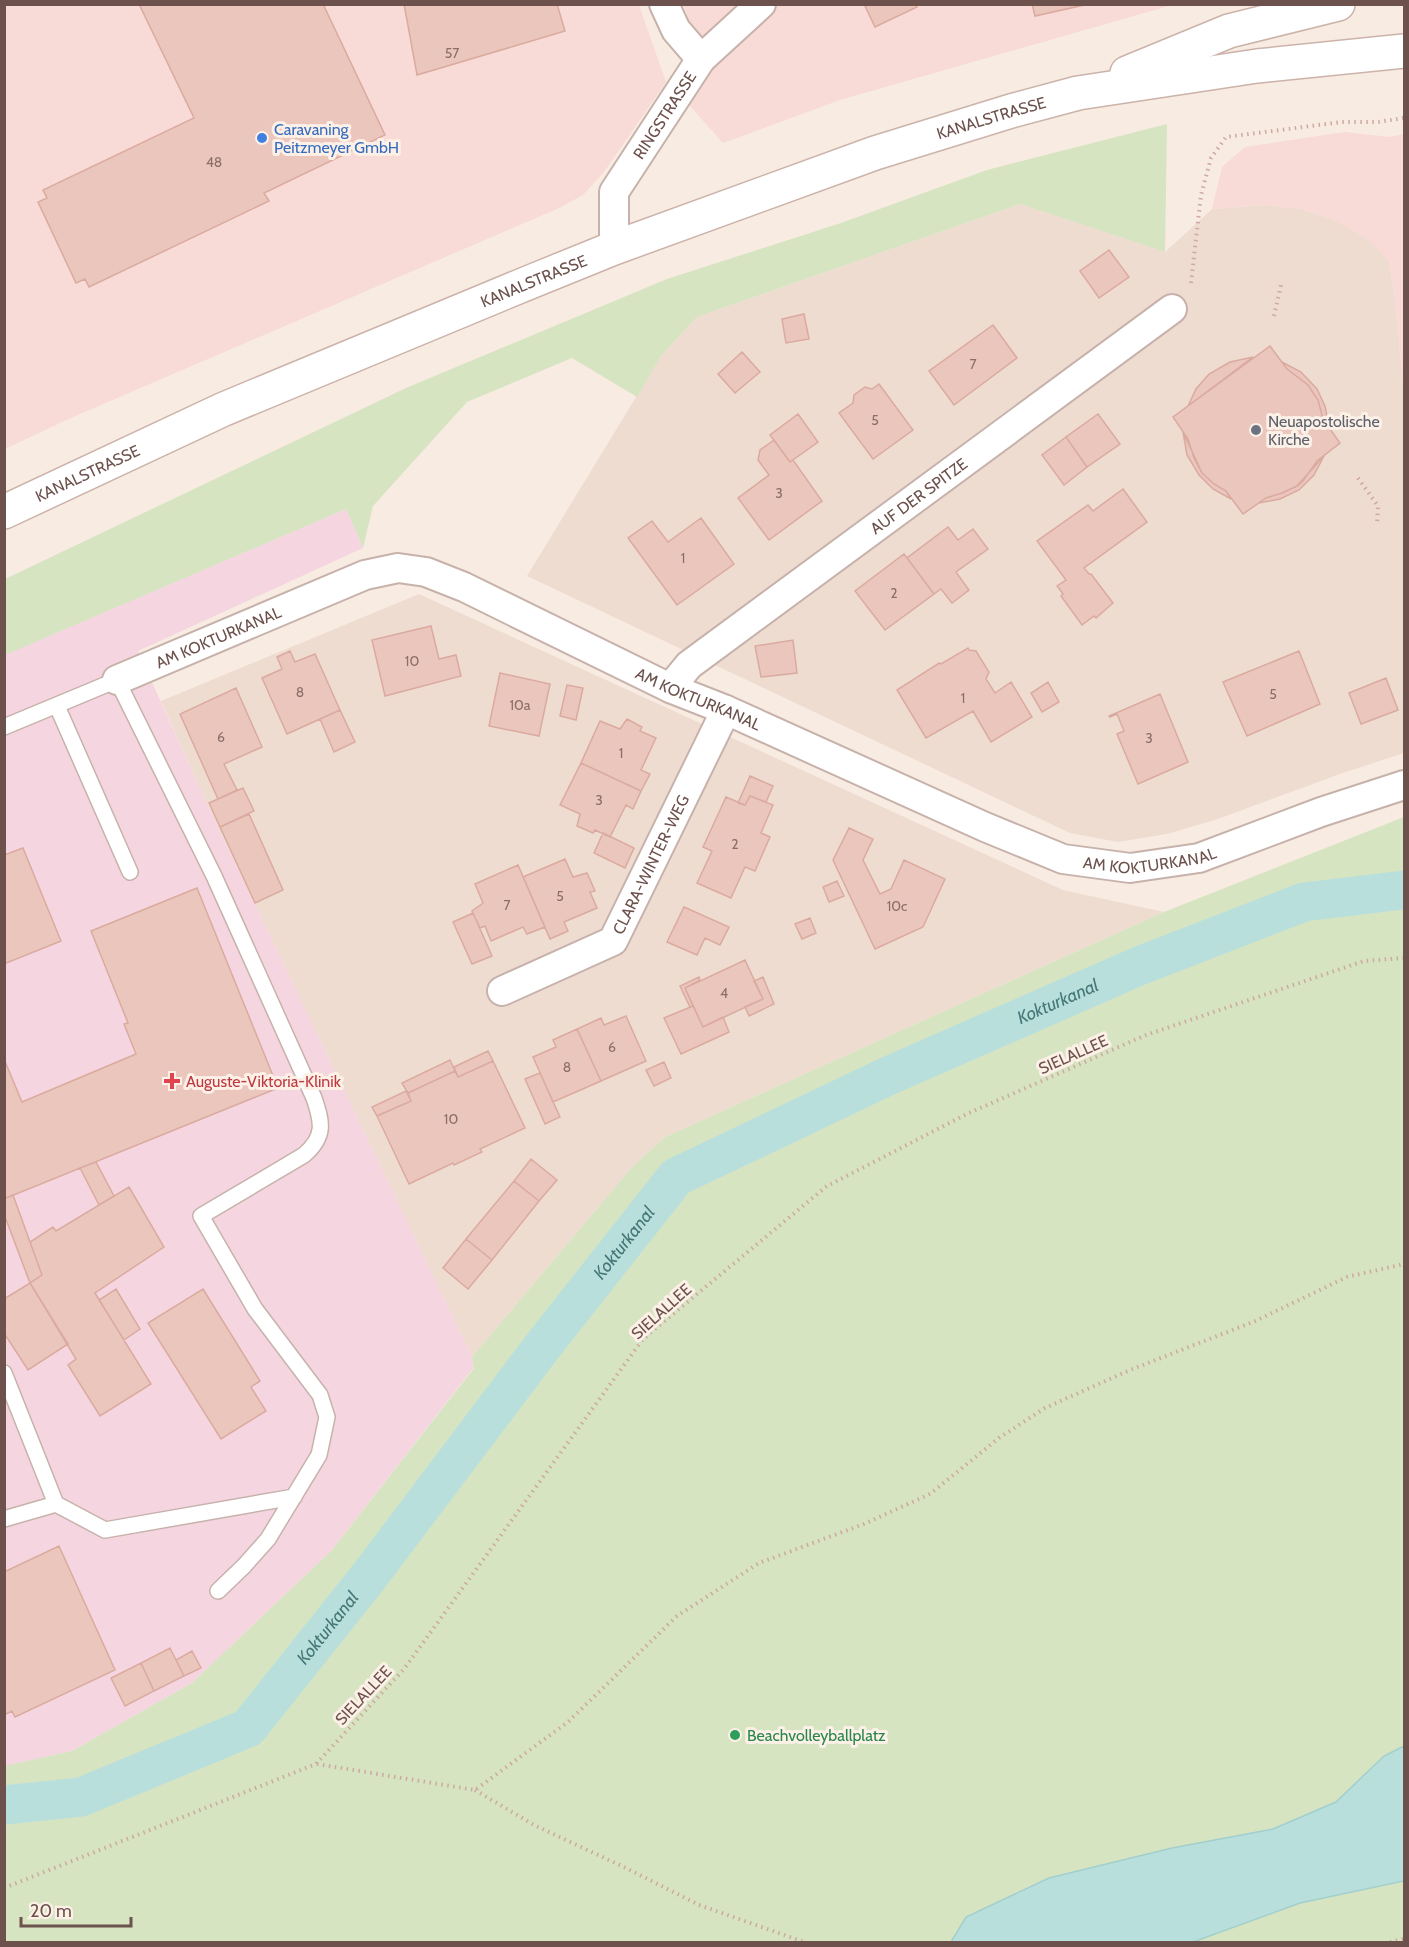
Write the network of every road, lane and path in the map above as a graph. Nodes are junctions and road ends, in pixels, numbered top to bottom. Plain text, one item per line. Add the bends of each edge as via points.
1 (664, 4) edge
2 (762, 4) edge
3 (1338, 4) edge
4 (1404, 51) edge
5 (701, 59) junction
6 (1078, 93) junction
7 (1404, 118) edge
8 (614, 248) junction
9 (1281, 285) dead end
10 (1172, 309) joint
11 (1274, 316) dead end
12 (1358, 478) dead end
13 (4, 512) edge
14 (1377, 525) dead end
15 (117, 680) junction
16 (670, 688) junction
17 (57, 706) junction
18 (726, 710) junction
19 (4, 727) edge
20 (1404, 785) edge
21 (130, 872) dead end
22 (1404, 958) edge
23 (502, 991) dead end
24 (1404, 1264) edge
25 (4, 1373) edge
26 (294, 1497) junction
27 (56, 1504) junction
28 (4, 1519) edge
29 (218, 1591) dead end
30 (316, 1764) junction
31 (475, 1790) junction
32 (4, 1888) edge
33 (1404, 1939) edge
34 (804, 1942) edge
35 (1390, 1942) edge

1 - 5 street via 676,30
2 - 5 street, RINGSTRASSE
3 - 6 main road, KANALSTRASSE via 1229,31
4 - 6 main road, KANALSTRASSE via 1257,66
5 - 8 street, RINGSTRASSE via 614,192
6 - 8 main road, KANALSTRASSE via 875,153
7 - 10 path via 1226,137 1210,158 1201,195 1191,285
8 - 13 main road, KANALSTRASSE via 224,409
9 - 11 path
10 - 16 street, AUF DER SPITZE via 689,665
12 - 14 path via 1378,506
15 - 16 street, AM KOKTURKANAL via 365,575 398,568 426,572 464,587
15 - 17 lane, AM KOKTURKANAL
15 - 26 lane via 214,876 322,1123 316,1140 304,1155 201,1216 255,1309 320,1395 327,1418 319,1455
16 - 18 street, AM KOKTURKANAL
17 - 19 lane, AM KOKTURKANAL
17 - 21 lane
18 - 20 street, AM KOKTURKANAL via 1063,859 1130,868 1199,858
18 - 23 street, CLARA-WINTER-WEG via 613,941
22 - 30 path, SIELALLEE via 1364,961 1146,1035 969,1113 827,1186 643,1339 404,1669
24 - 31 path via 1347,1277 1253,1322 1045,1408 999,1438 930,1494 864,1524 759,1563 677,1616 567,1722
25 - 27 lane
26 - 27 lane via 105,1530
26 - 29 lane via 268,1539
27 - 28 lane
30 - 31 path
30 - 32 path, SIELALLEE
31 - 34 path via 534,1825 699,1905
33 - 35 path

